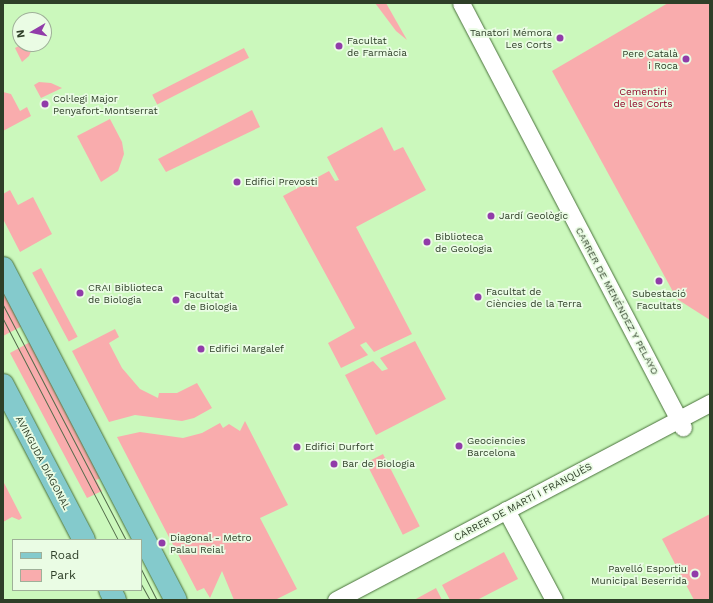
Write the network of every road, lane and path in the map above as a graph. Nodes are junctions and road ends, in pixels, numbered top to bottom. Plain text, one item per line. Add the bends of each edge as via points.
1 (461, 3) edge
2 (3, 268) edge
3 (3, 385) edge
4 (710, 404) edge
5 (710, 414) edge
6 (681, 424) junction
7 (509, 515) junction
8 (83, 539) edge
9 (110, 591) edge
10 (115, 600) edge
11 (176, 600) edge
12 (336, 600) edge
13 (356, 600) edge
14 (554, 600) edge

1 - 6 street, CARRER DE MENÉNDEZ Y PELAYO
2 - 11 main road
3 - 8 main road, AVINGUDA DIAGONAL
4 - 6 street, CARRER DE MARTÍ I FRANQUÈS
5 - 6 street, CARRER DE MARTÍ I FRANQUÈS
6 - 7 street, CARRER DE MARTÍ I FRANQUÈS
7 - 12 street, CARRER DE MARTÍ I FRANQUÈS
7 - 13 street, CARRER DE MARTÍ I FRANQUÈS
7 - 14 street
9 - 10 main road

